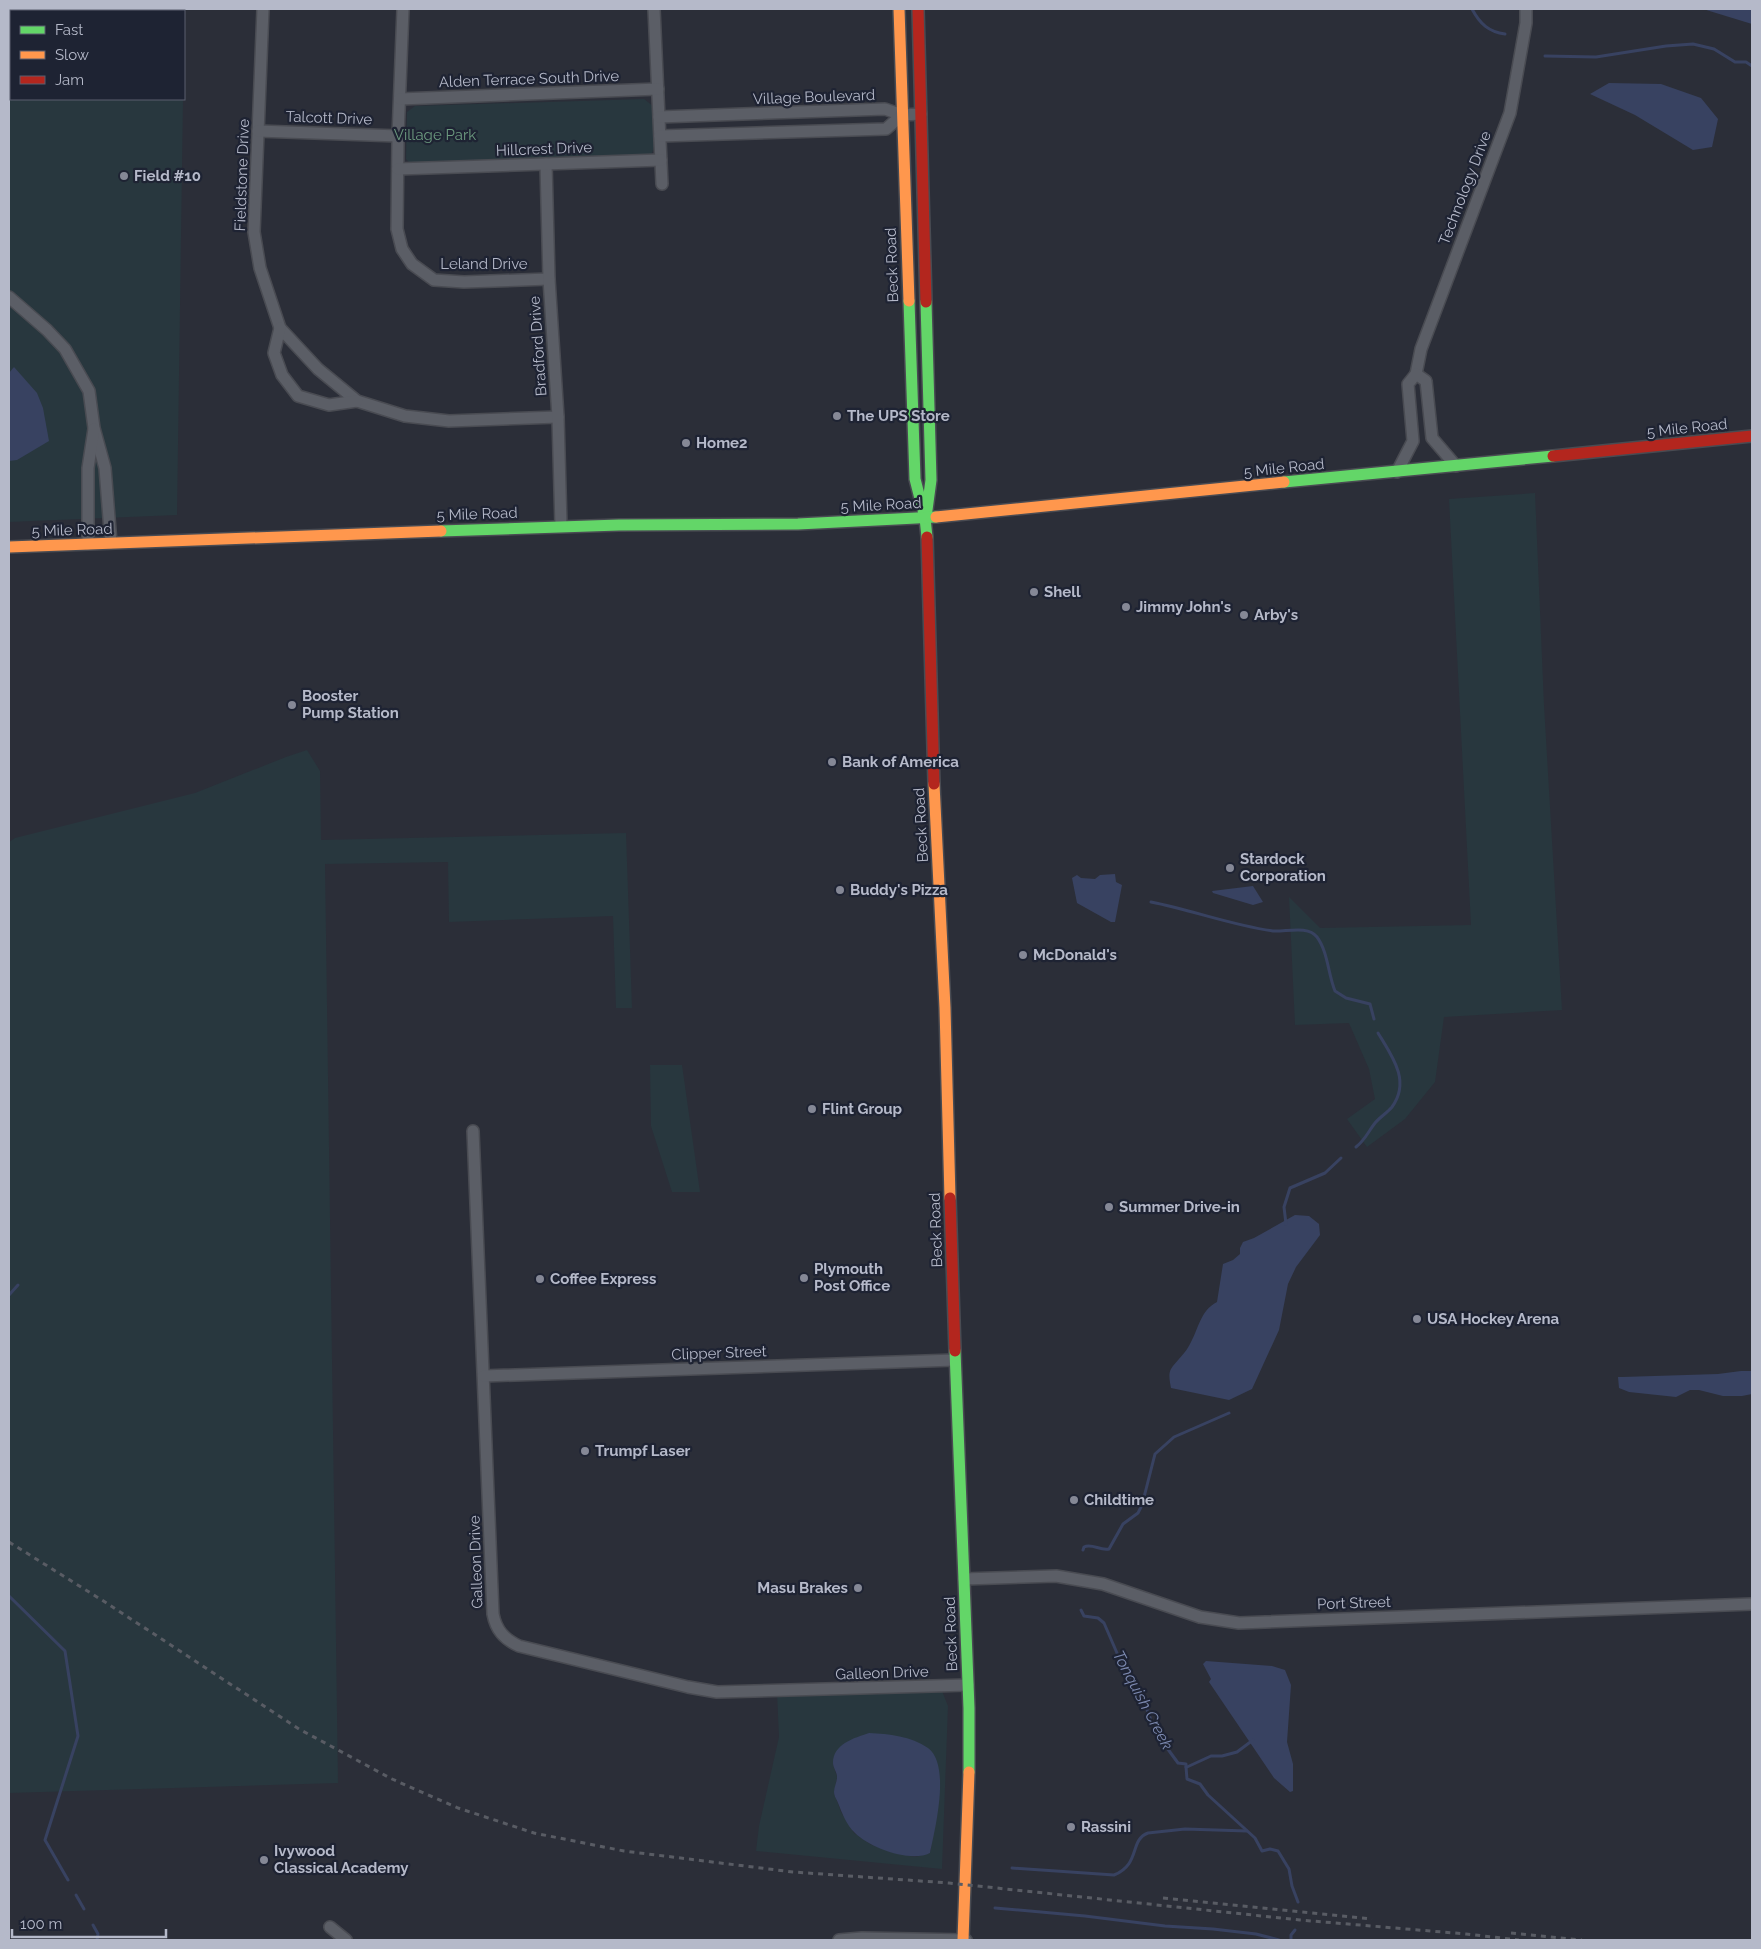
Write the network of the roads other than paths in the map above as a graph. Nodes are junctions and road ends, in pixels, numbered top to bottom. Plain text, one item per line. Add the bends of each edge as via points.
1 (263, 9) edge
2 (403, 9) edge
3 (654, 9) edge
4 (899, 9) edge
5 (918, 9) edge
6 (1526, 9) edge
7 (658, 89) junction
8 (400, 99) junction
9 (921, 114) junction
10 (902, 115) junction
11 (659, 117) junction
12 (258, 131) junction
13 (398, 136) junction
14 (660, 136) junction
15 (661, 160) junction
16 (546, 164) junction
17 (398, 169) junction
18 (662, 184) dead end
19 (549, 279) junction
20 (9, 296) edge
21 (280, 328) junction
22 (1416, 374) junction
23 (356, 401) junction
24 (558, 417) junction
25 (94, 428) junction
26 (1752, 436) edge
27 (1456, 466) junction
28 (1397, 472) junction
29 (925, 518) junction
30 (561, 526) junction
31 (111, 543) junction
32 (88, 544) junction
33 (9, 547) edge
34 (473, 1131) dead end
35 (955, 1360) junction
36 (484, 1376) junction
37 (964, 1579) junction
38 (1752, 1604) edge
39 (968, 1685) junction
40 (330, 1927) dead end
41 (877, 1939) edge
42 (346, 1940) edge
43 (839, 1940) edge
44 (964, 1940) edge

1 - 12 street, Fieldstone Drive
2 - 8 street, Leland Drive
3 - 7 street
4 - 10 main road, Beck Road
5 - 9 main road, Beck Road
6 - 22 street, Technology Drive via 1510,114 1421,349
7 - 8 street, Alden Terrace South Drive
7 - 11 street
8 - 13 street, Leland Drive
9 - 10 street, Village Boulevard
9 - 29 main road, Beck Road via 931,480
10 - 11 street, Village Boulevard via 885,109
10 - 14 street via 886,129
10 - 29 main road, Beck Road via 915,479
11 - 14 street
12 - 13 street, Talcott Drive
12 - 21 street, Fieldstone Drive via 254,232 260,268
13 - 17 street, Leland Drive
14 - 15 street
15 - 16 street, Hillcrest Drive
15 - 18 street
16 - 17 street, Hillcrest Drive
16 - 19 street, Bradford Drive
17 - 19 street, Leland Drive via 397,229 402,249 412,264 434,280
19 - 24 street, Bradford Drive
20 - 25 street via 65,349 89,391
21 - 23 street, Fieldstone Drive via 318,369
21 - 23 street via 274,353 282,375 298,396 329,405
22 - 27 street via 1426,381 1432,438
22 - 28 street, Technology Drive via 1408,384 1413,441
23 - 24 street, Fieldstone Drive via 406,416 449,421
24 - 30 street, Bradford Drive
25 - 31 street via 105,468
25 - 32 street via 88,468
26 - 27 main road, 5 Mile Road
27 - 28 main road, 5 Mile Road
28 - 29 main road, 5 Mile Road
29 - 30 main road, 5 Mile Road via 789,524
29 - 35 main road, Beck Road via 945,1008
30 - 31 main road, 5 Mile Road
31 - 32 main road, 5 Mile Road
32 - 33 main road, 5 Mile Road
34 - 36 street, Galleon Drive
35 - 36 street, Clipper Street
35 - 37 main road, Beck Road
36 - 39 street, Galleon Drive via 493,1614 498,1630 510,1642 716,1692
37 - 38 street, Port Street via 1056,1576 1103,1584 1200,1617 1239,1623
37 - 39 main road, Beck Road
39 - 44 main road, Beck Road via 969,1784
40 - 42 street
41 - 43 street
41 - 44 street

